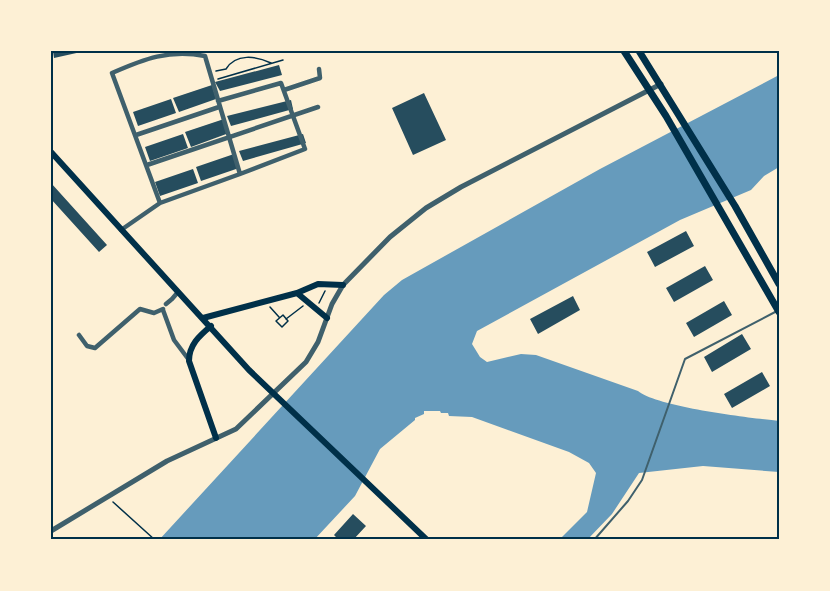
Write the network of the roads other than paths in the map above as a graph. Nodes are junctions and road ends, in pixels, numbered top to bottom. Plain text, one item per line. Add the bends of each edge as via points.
1 (624, 51) edge
2 (639, 51) edge
3 (320, 69) dead end
4 (661, 84) junction
5 (284, 90) junction
6 (649, 90) junction
7 (218, 104) junction
8 (318, 107) dead end
9 (292, 116) junction
10 (135, 135) junction
11 (228, 138) junction
12 (51, 152) edge
13 (147, 165) junction
14 (240, 174) junction
15 (160, 202) junction
16 (121, 230) junction
17 (779, 284) edge
18 (344, 285) junction
19 (178, 292) junction
20 (297, 293) junction
21 (164, 307) junction
22 (778, 311) edge
23 (203, 318) junction
24 (327, 318) junction
25 (211, 326) junction
26 (79, 334) dead end
27 (189, 361) junction
28 (216, 438) junction
29 (51, 531) edge
30 (426, 539) edge
31 (594, 540) edge

1 - 6 main road
2 - 4 main road
3 - 5 street via 320,78
4 - 6 street
4 - 17 main road
5 - 7 street via 281,83
5 - 9 street
6 - 18 street via 426,208 390,237
6 - 22 main road
7 - 10 street
7 - 10 street via 205,56 185,52 141,60 111,72
7 - 11 street
8 - 9 street
9 - 11 street
9 - 14 street via 305,149
10 - 13 street
11 - 13 street
11 - 14 street
12 - 16 main road
13 - 15 street
14 - 15 street
15 - 16 street
16 - 19 main road
18 - 20 main road via 318,284
18 - 24 street
19 - 21 street
19 - 23 main road
20 - 23 main road
20 - 24 main road
21 - 26 street via 149,313 140,309 95,348 87,346
21 - 27 street via 174,340
22 - 31 lane via 685,359 642,480
23 - 25 main road
24 - 28 street via 306,362 236,429
25 - 27 main road via 193,345
25 - 30 main road via 249,370
27 - 28 main road
28 - 29 street via 167,461

